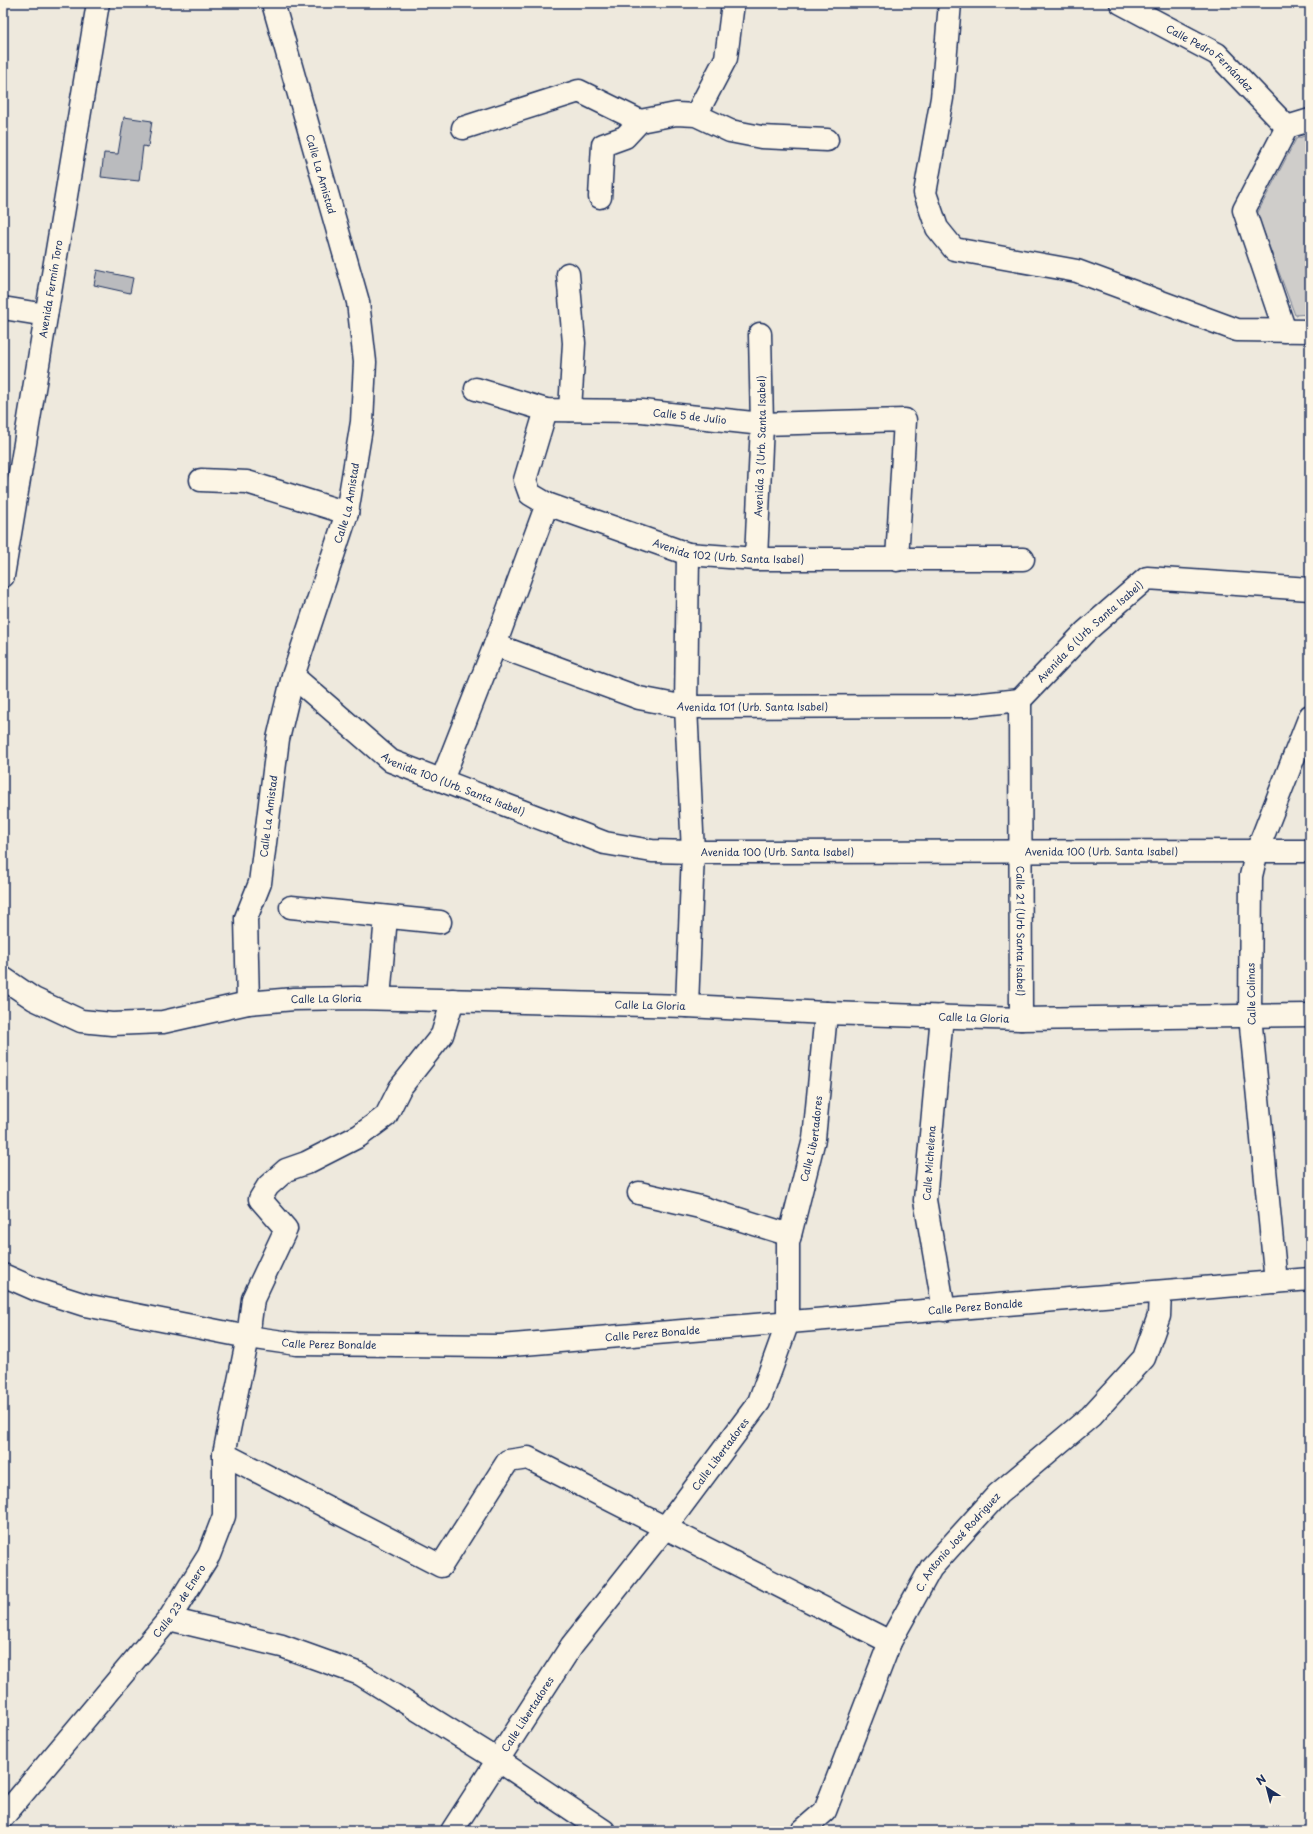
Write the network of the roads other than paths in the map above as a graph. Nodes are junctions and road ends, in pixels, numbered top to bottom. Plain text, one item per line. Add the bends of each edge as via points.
1 (98, 3) edge
2 (273, 3) edge
3 (732, 3) edge
4 (950, 3) edge
5 (1121, 3) edge
6 (696, 115) junction
7 (1310, 120) edge
8 (640, 121) junction
9 (1287, 127) junction
10 (463, 128) dead end
11 (827, 140) dead end
12 (600, 197) dead end
13 (568, 274) dead end
14 (3, 308) edge
15 (46, 315) junction
16 (1285, 331) junction
17 (1310, 331) edge
18 (760, 334) dead end
19 (476, 388) dead end
20 (546, 410) junction
21 (570, 410) junction
22 (762, 424) junction
23 (201, 480) dead end
24 (547, 504) junction
25 (348, 513) junction
26 (688, 554) junction
27 (756, 559) junction
28 (1023, 559) dead end
29 (897, 560) junction
30 (3, 576) edge
31 (1310, 589) edge
32 (495, 645) junction
33 (293, 676) junction
34 (1020, 700) junction
35 (686, 707) junction
36 (1310, 716) edge
37 (442, 780) junction
38 (1257, 851) junction
39 (693, 852) junction
40 (1020, 852) junction
41 (1310, 852) edge
42 (291, 907) dead end
43 (386, 917) junction
44 (440, 922) dead end
45 (3, 978) edge
46 (379, 998) junction
47 (452, 1000) junction
48 (248, 1003) junction
49 (687, 1006) junction
50 (826, 1013) junction
51 (1310, 1015) edge
52 (942, 1016) junction
53 (1250, 1016) junction
54 (1021, 1018) junction
55 (639, 1193) dead end
56 (790, 1235) junction
57 (3, 1275) edge
58 (1310, 1279) edge
59 (1276, 1282) junction
60 (1160, 1292) junction
61 (944, 1310) junction
62 (788, 1322) junction
63 (248, 1337) junction
64 (224, 1454) junction
65 (665, 1528) junction
66 (169, 1619) junction
67 (890, 1642) junction
68 (498, 1760) junction
69 (3, 1817) edge
70 (452, 1831) edge
71 (604, 1831) edge
72 (802, 1831) edge

1 - 15 main road, Avenida Fermín Toro
2 - 25 main road, Calle La Amistad via 358,302 365,362 362,422
3 - 6 main road via 726,58
4 - 16 main road via 942,98 925,193 937,228 954,249 1077,272 1237,330
5 - 9 main road, Calle Pedro Fernández via 1217,54
6 - 8 main road via 676,114
6 - 11 main road via 730,131 761,138
7 - 9 main road
8 - 10 main road via 579,91
8 - 12 main road via 625,137 603,145
9 - 16 main road via 1244,210
13 - 21 main road via 574,343
14 - 15 main road
15 - 30 main road, Avenida Fermín Toro
16 - 17 main road
18 - 22 main road, Avenida 3 (Urb. Santa Isabel)
19 - 20 main road, Calle 5 de Julio
20 - 21 main road, Calle 5 de Julio
20 - 24 main road, Avenida 102 (Urb. Santa Isabel) via 525,480 530,494
21 - 22 main road, Calle 5 de Julio via 642,411
22 - 27 main road, Avenida 3 (Urb. Santa Isabel)
22 - 29 main road, Calle 5 de Julio via 905,420
23 - 25 main road via 247,482
24 - 26 main road, Avenida 102 (Urb. Santa Isabel)
24 - 32 main road
25 - 33 main road, Calle La Amistad
26 - 27 main road, Avenida 102 (Urb. Santa Isabel)
26 - 35 main road
27 - 29 main road, Avenida 102 (Urb. Santa Isabel)
28 - 29 main road, Avenida 102 (Urb. Santa Isabel)
31 - 34 main road, Avenida 6 (Urb. Santa Isabel) via 1147,578 1085,632
32 - 35 main road, Avenida 101 (Urb. Santa Isabel) via 639,698
32 - 37 main road
33 - 37 main road, Avenida 100 (Urb. Santa Isabel) via 391,761
33 - 48 main road, Calle La Amistad via 278,739 260,883 246,918
34 - 35 main road, Avenida 101 (Urb. Santa Isabel) via 964,706
34 - 40 main road, Calle 21 (Urb Santa Isabel)
35 - 39 main road
36 - 38 main road, Calle Colinas
37 - 39 main road, Avenida 100 (Urb. Santa Isabel) via 605,843 652,851
38 - 40 main road, Avenida 100 (Urb. Santa Isabel)
38 - 41 main road, Avenida 100 (Urb. Santa Isabel)
38 - 53 main road, Calle Colinas via 1251,876
39 - 40 main road, Avenida 100 (Urb. Santa Isabel)
39 - 49 main road
40 - 54 main road, Calle 21 (Urb Santa Isabel)
42 - 43 main road
43 - 44 main road
43 - 46 main road
45 - 48 main road, Calle La Gloria via 34,1000 81,1021 112,1024 163,1022
46 - 47 main road, Calle La Gloria
46 - 48 main road, Calle La Gloria via 294,999
47 - 49 main road, Calle La Gloria
47 - 63 main road, Calle 23 de Enero via 442,1035 400,1088 386,1116 359,1136 306,1163 286,1170 268,1186 260,1199 286,1230 253,1299
49 - 50 main road, Calle La Gloria
50 - 52 main road, Calle La Gloria
50 - 56 main road, Calle Libertadores via 814,1139
51 - 53 main road, Calle La Gloria
52 - 54 main road, Calle La Gloria
52 - 61 main road, Calle Michelena via 924,1200
53 - 54 main road, Calle La Gloria
53 - 59 main road, Calle Colinas
55 - 56 main road via 700,1207
56 - 62 main road, Calle Libertadores
57 - 63 main road, Calle Perez Bonalde via 85,1306
58 - 59 main road, Calle Perez Bonalde
59 - 60 main road, Calle Perez Bonalde
60 - 61 main road, Calle Perez Bonalde
60 - 67 main road, C. Antonio José Rodriguez via 1159,1316 1144,1358 1091,1416 998,1494 931,1568
61 - 62 main road, Calle Perez Bonalde
62 - 63 main road, Calle Perez Bonalde via 500,1346 297,1344
62 - 65 main road, Calle Libertadores via 759,1402
63 - 64 main road, Calle 23 de Enero
64 - 65 main road via 441,1566 508,1461 528,1458
64 - 66 main road, Calle 23 de Enero via 224,1516 209,1556
65 - 67 main road
65 - 68 main road, Calle Libertadores via 572,1645
66 - 68 main road via 282,1646 360,1674
66 - 69 main road, Calle 23 de Enero
67 - 72 main road, C. Antonio José Rodriguez via 825,1811
68 - 70 main road, Calle Libertadores
68 - 71 main road

